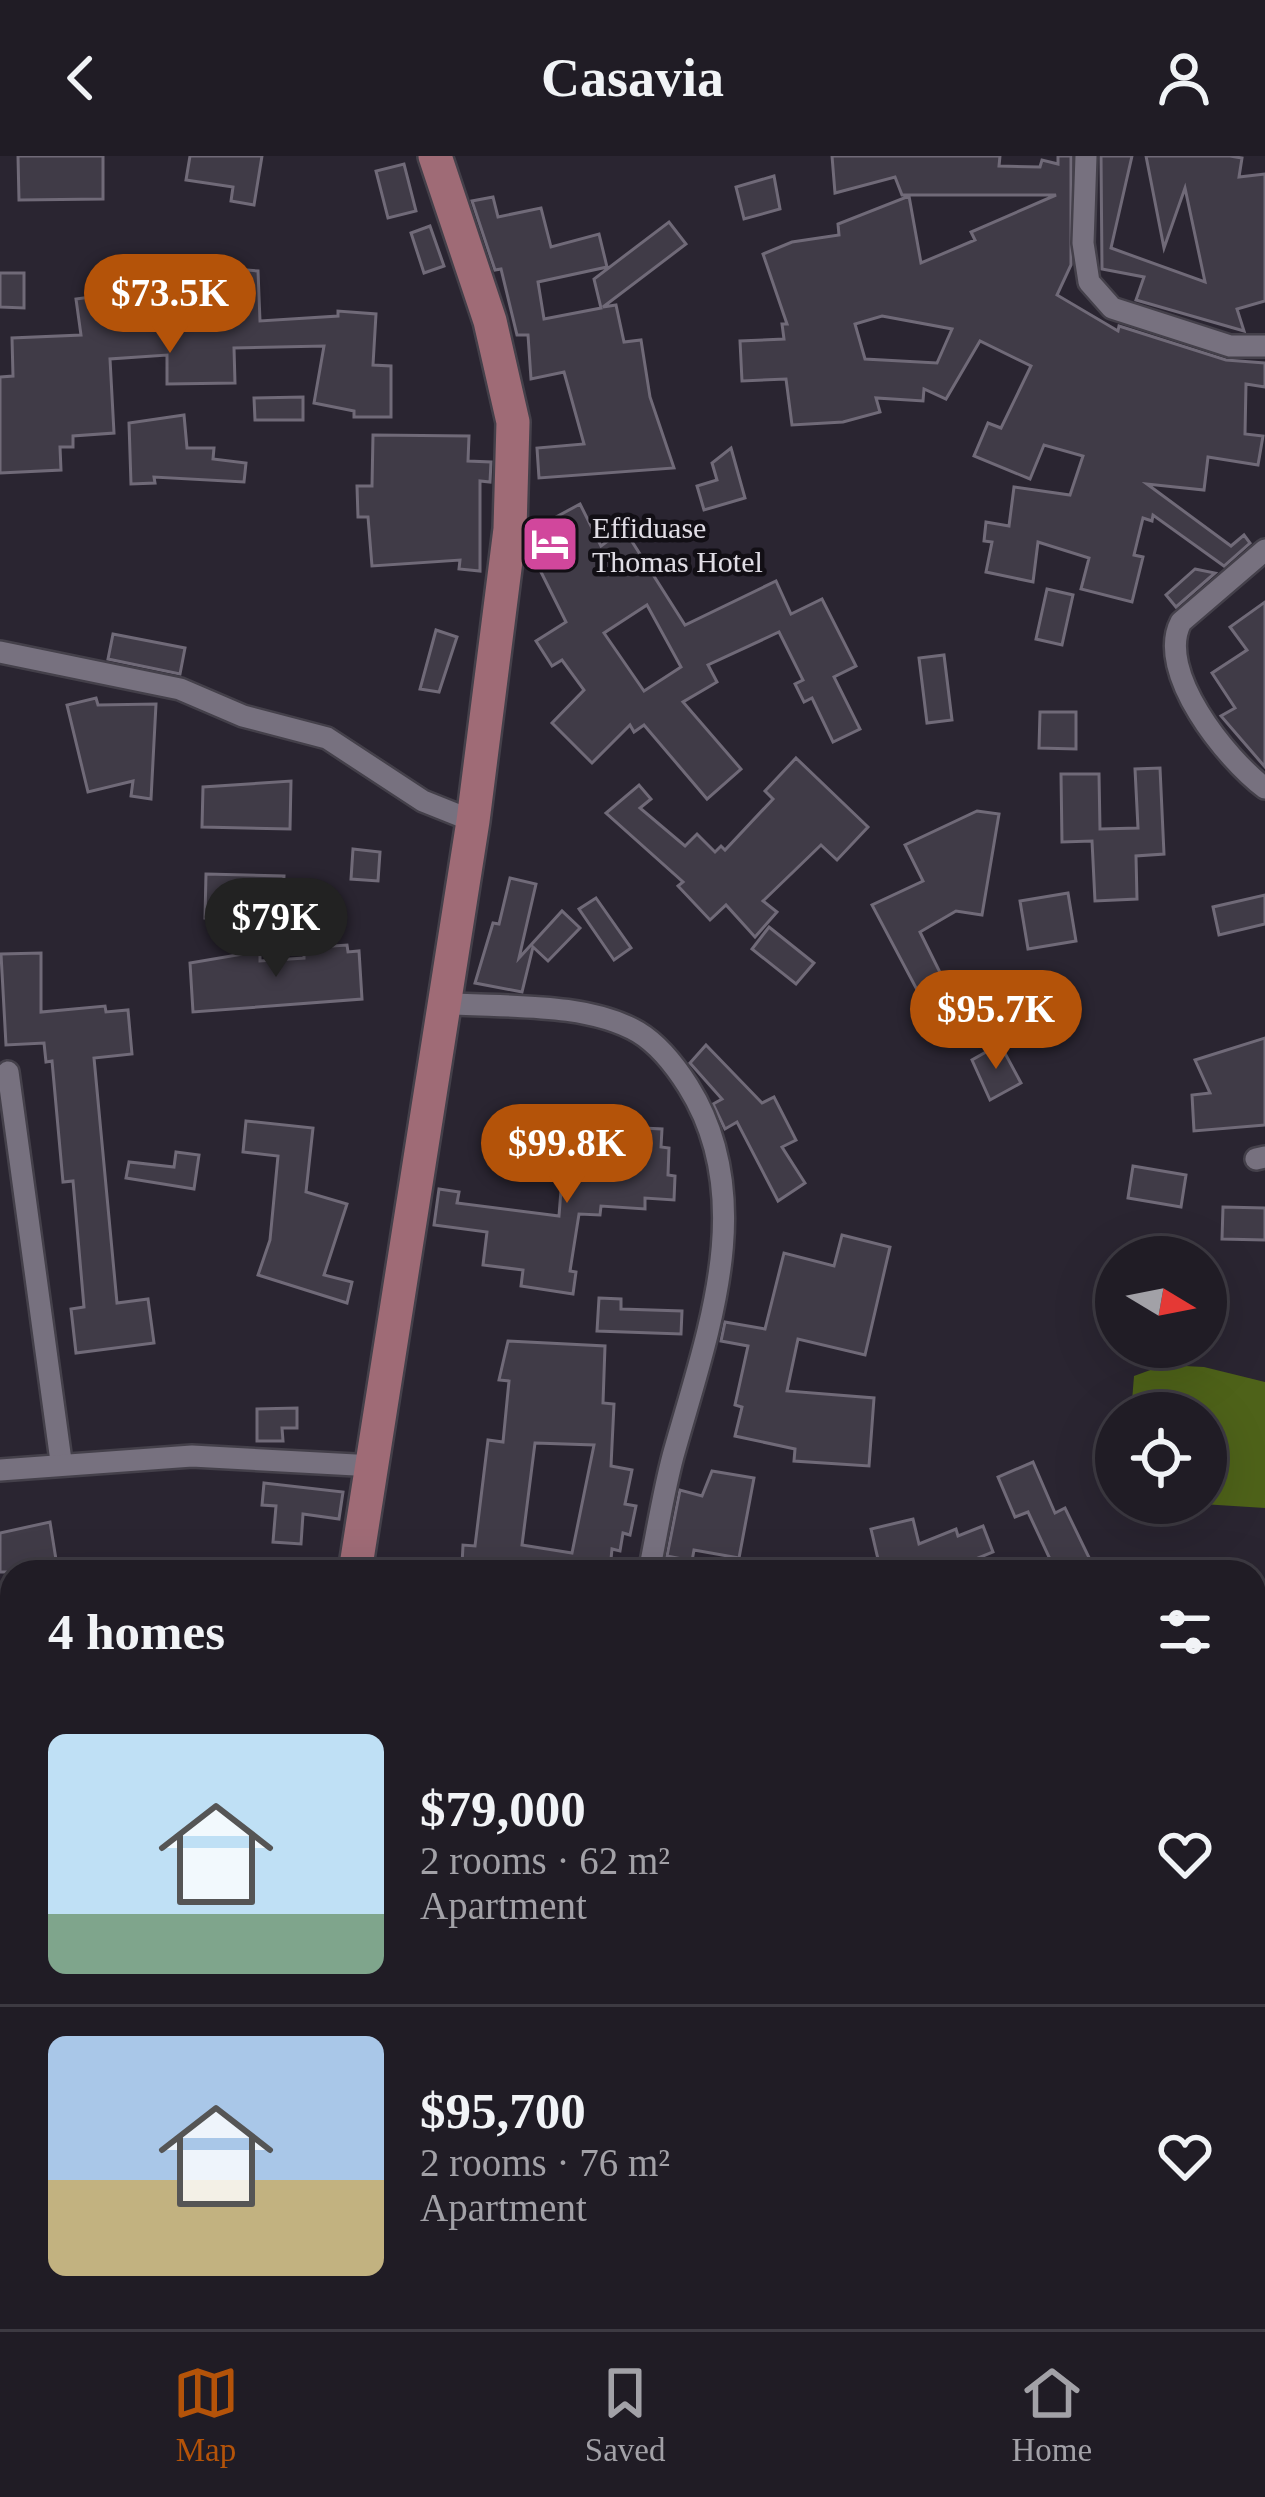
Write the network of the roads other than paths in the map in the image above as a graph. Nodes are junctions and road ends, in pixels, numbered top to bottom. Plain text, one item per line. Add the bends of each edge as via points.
1 (435, 156) edge
2 (1087, 156) edge
3 (1265, 346) edge
4 (1265, 550) edge
5 (0, 652) edge
6 (1265, 788) edge
7 (473, 821) junction
8 (441, 1003) junction
9 (8, 1072) dead end
10 (61, 1461) junction
11 (374, 1466) junction
12 (0, 1470) edge
13 (358, 1560) edge
14 (651, 1560) edge

1 - 7 main road via 490,321 513,422 510,529
2 - 3 street via 1083,243 1090,282 1112,308 1230,346
4 - 6 street via 1173,637 1209,729
5 - 7 street via 180,689 327,738 423,801
7 - 8 main road
8 - 11 main road
8 - 14 street via 583,1015 638,1033 676,1068 707,1117 724,1223 716,1307
9 - 10 street
10 - 11 street via 192,1456
10 - 12 street
11 - 13 main road

